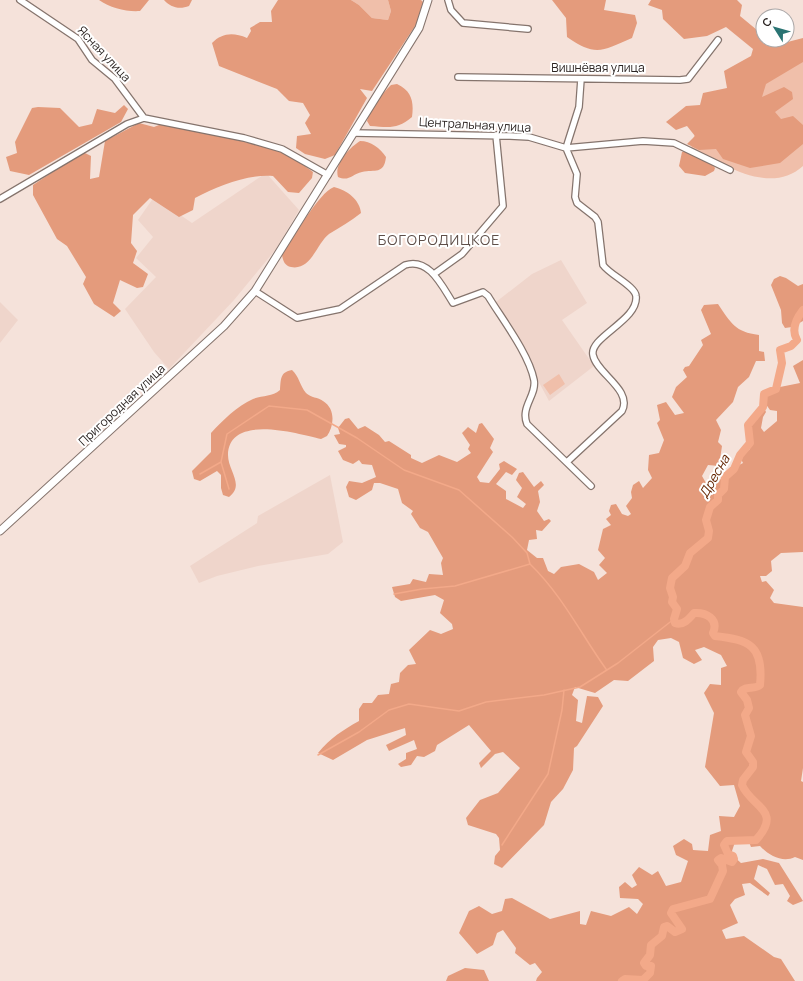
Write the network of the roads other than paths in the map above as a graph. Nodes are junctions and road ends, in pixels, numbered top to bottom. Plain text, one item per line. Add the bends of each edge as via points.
1 (20, 0) edge
2 (428, 0) edge
3 (448, 0) edge
4 (528, 30) dead end
5 (718, 40) dead end
6 (458, 76) dead end
7 (581, 79) junction
8 (144, 118) junction
9 (354, 133) junction
10 (496, 135) junction
11 (566, 148) junction
12 (730, 170) dead end
13 (328, 175) junction
14 (0, 199) edge
15 (434, 274) junction
16 (255, 291) junction
17 (568, 461) junction
18 (591, 486) dead end
19 (0, 531) edge

1 - 8 street, Ясная улица via 78,39 92,60 115,79
2 - 9 street, Пригородная улица via 419,28
3 - 4 street via 451,10 464,23
5 - 7 street, Вишнёвая улица via 688,79
6 - 7 street, Вишнёвая улица
7 - 11 street via 579,107
8 - 13 street via 244,138 282,149
8 - 14 street via 127,124
9 - 10 street, Центральная улица
9 - 13 street, Пригородная улица
10 - 11 street, Центральная улица via 529,137
10 - 15 street via 503,206 462,254
11 - 12 street, Центральная улица via 644,141 674,143
11 - 17 street via 577,174 577,204 598,222 603,265 612,275 632,288 636,297 635,303 616,328 596,343 592,350 594,358 621,393 625,406
13 - 16 street, Пригородная улица
15 - 16 street via 420,264 409,264 340,309 297,318
15 - 17 street via 452,302 483,292 488,296 528,362 534,381 524,416 527,424
16 - 19 street, Пригородная улица via 224,326
17 - 18 street

